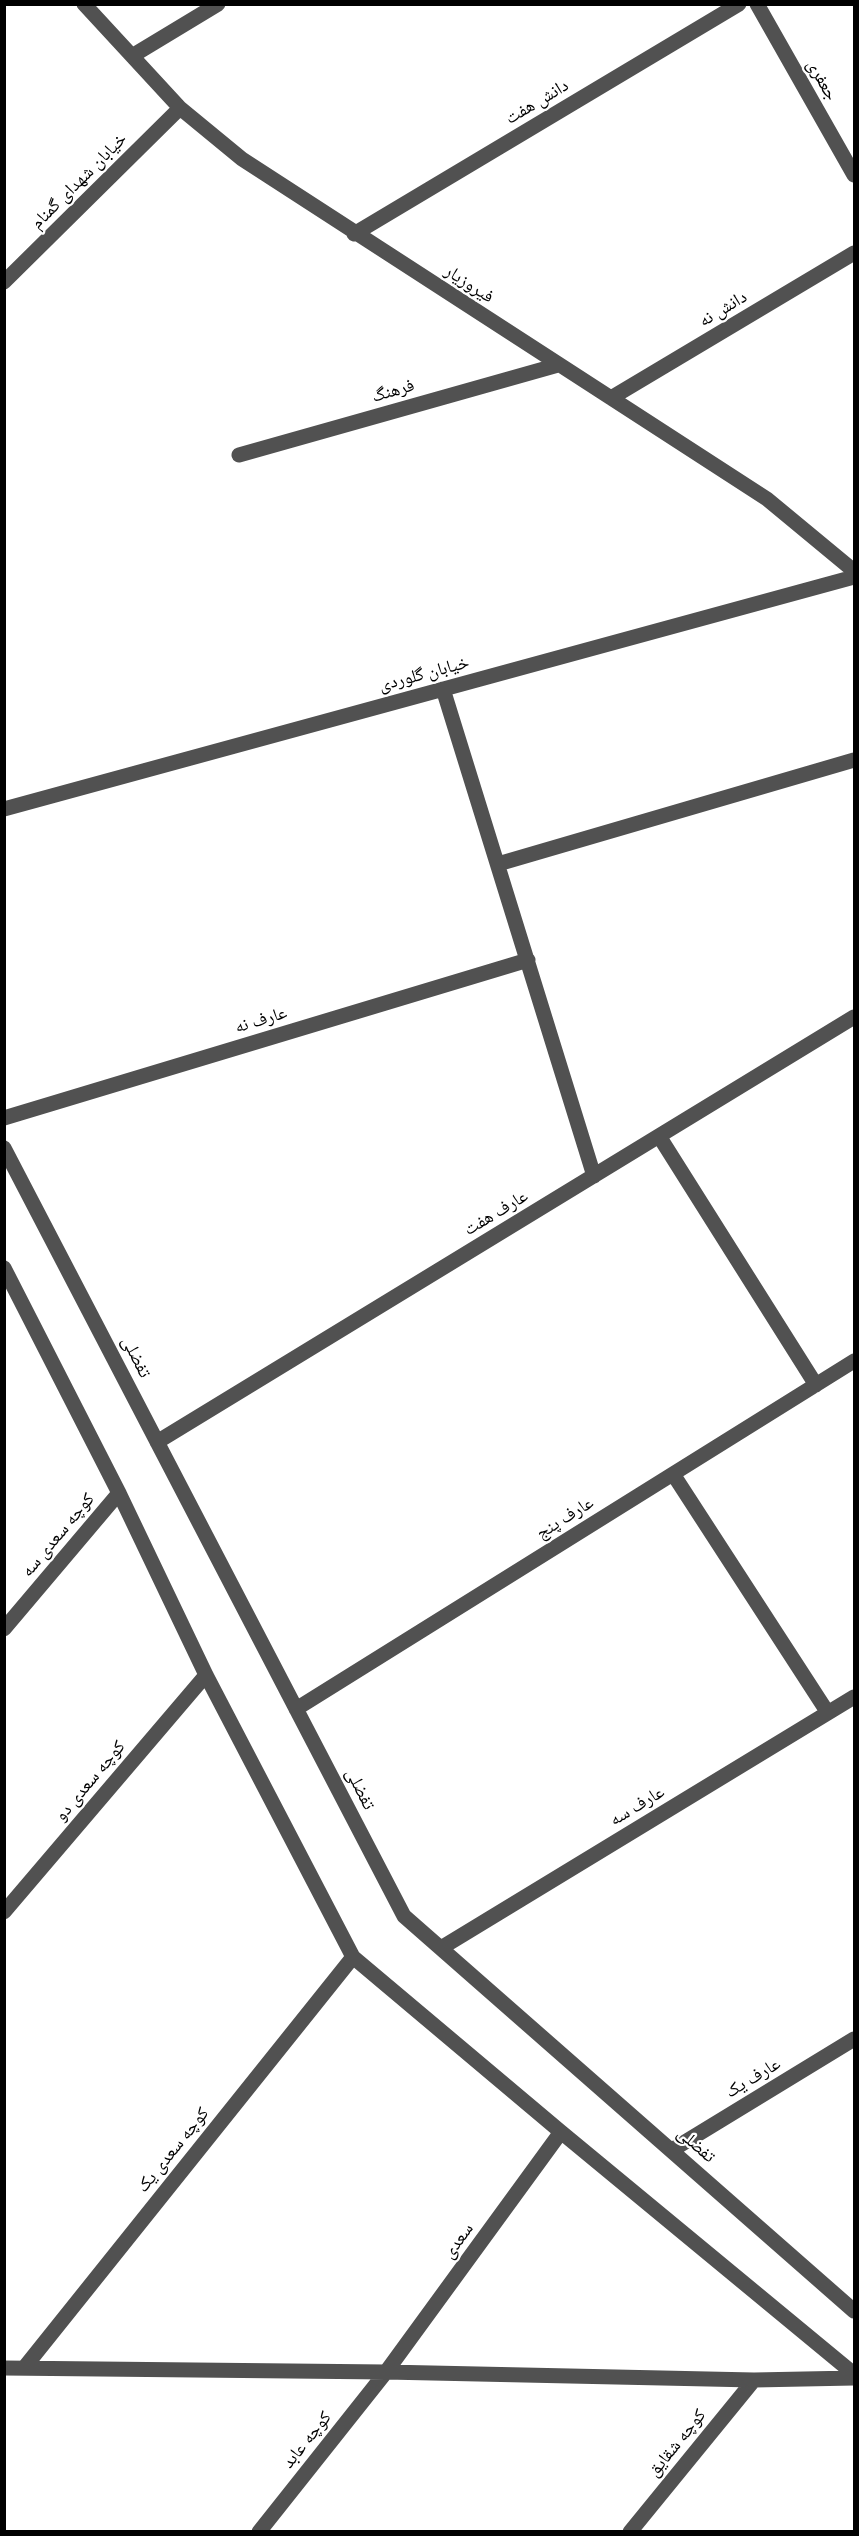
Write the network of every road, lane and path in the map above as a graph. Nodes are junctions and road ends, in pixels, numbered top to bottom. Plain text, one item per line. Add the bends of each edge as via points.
1 (84, 4) edge
2 (218, 4) edge
3 (740, 4) edge
4 (757, 4) edge
5 (132, 56) junction
6 (180, 108) junction
7 (855, 175) edge
8 (354, 234) junction
9 (855, 253) edge
10 (4, 282) edge
11 (558, 365) junction
12 (611, 399) junction
13 (239, 455) dead end
14 (855, 571) edge
15 (855, 577) edge
16 (443, 689) junction
17 (855, 760) edge
18 (4, 808) edge
19 (498, 864) junction
20 (528, 960) junction
21 (855, 1017) edge
22 (4, 1118) edge
23 (659, 1136) junction
24 (4, 1148) edge
25 (594, 1176) junction
26 (4, 1268) edge
27 (855, 1361) edge
28 (816, 1385) junction
29 (157, 1442) junction
30 (673, 1474) junction
31 (119, 1493) junction
32 (4, 1629) edge
33 (206, 1675) junction
34 (855, 1697) edge
35 (296, 1709) junction
36 (828, 1713) junction
37 (4, 1912) edge
38 (441, 1948) junction
39 (353, 1957) junction
40 (855, 2039) edge
41 (561, 2132) junction
42 (672, 2150) junction
43 (855, 2310) edge
44 (4, 2368) edge
45 (24, 2368) junction
46 (386, 2372) junction
47 (855, 2376) edge
48 (754, 2380) junction
49 (259, 2532) edge
50 (630, 2532) edge

1 - 5 street, فیروزیار
2 - 5 street
3 - 8 street, دانش هفت
4 - 7 street, جعفری
5 - 6 street, فیروزیار
6 - 8 street, فیروزیار via 242,159
6 - 10 street, خیابان شهدای گمنام
8 - 11 street, فیروزیار
9 - 12 street, دانش نه
11 - 12 street, فیروزیار
11 - 13 street, فرهنگ
12 - 14 street, فیروزیار via 767,499
15 - 16 street, خیابان گلوردی
16 - 18 street, خیابان گلوردی
16 - 19 street
17 - 19 street
19 - 20 street
20 - 22 street, عارف نه
20 - 25 street
21 - 23 street, عارف هفت
23 - 25 street, عارف هفت
23 - 28 street
24 - 29 street, تفضلی
25 - 29 street, عارف هفت
26 - 31 street
27 - 28 street, عارف پنج
28 - 30 street, عارف پنج
29 - 35 street, تفضلی
30 - 35 street, عارف پنج
30 - 36 street
31 - 32 street, کوچه سعدی سه
31 - 33 street
33 - 37 street, کوچه سعدی دو
33 - 39 street
34 - 36 street, عارف سه
35 - 38 street, تفضلی via 404,1916
36 - 38 street, عارف سه
38 - 42 street, تفضلی
39 - 41 street
39 - 45 street, کوچه سعدی یک
40 - 42 street, عارف یک
41 - 46 street, سعدی
41 - 47 street
42 - 43 street, تفضلی
44 - 45 street
45 - 46 street
46 - 48 street
46 - 49 street, کوچه عابد
47 - 48 street
48 - 50 street, کوچه شقایق

